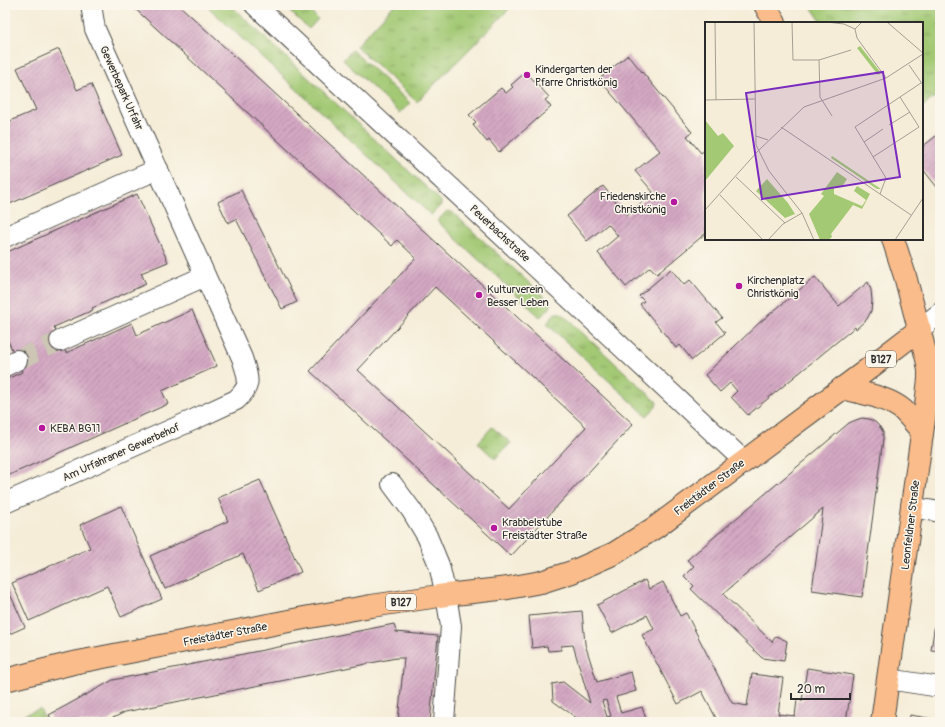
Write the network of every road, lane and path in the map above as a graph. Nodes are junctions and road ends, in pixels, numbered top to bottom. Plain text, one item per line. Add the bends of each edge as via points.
1 (92, 5) edge
2 (256, 5) edge
3 (765, 5) edge
4 (774, 22) edge
5 (158, 169) junction
6 (5, 237) edge
7 (893, 240) edge
8 (205, 276) junction
9 (940, 313) edge
10 (920, 329) junction
11 (60, 341) tunnel mouth
12 (842, 388) junction
13 (236, 400) joint
14 (922, 431) junction
15 (744, 461) junction
16 (392, 484) dead end
17 (5, 503) edge
18 (911, 508) junction
19 (940, 512) edge
20 (446, 595) junction
21 (5, 680) edge
22 (888, 680) junction
23 (940, 687) edge
24 (444, 722) edge
25 (882, 722) edge

1 - 5 street, Gewerbepark Urfahr via 95,29
2 - 15 street, Peuerbachstraße
3 - 4 main road
5 - 6 street
5 - 8 street, Gewerbepark Urfahr
7 - 10 main road, Leonfeldner Straße
8 - 11 street
8 - 13 street, Gewerbepark Urfahr via 248,376 247,387
9 - 10 street, Freistädter Straße
10 - 12 main road, Freistädter Straße / B127
10 - 14 main road, Leonfeldner Straße via 929,370
12 - 14 main road via 891,402 903,410
12 - 15 main road, Freistädter Straße / B127
13 - 17 street, Am Urfahraner Gewerbehof
14 - 18 main road, Leonfeldner Straße
15 - 20 main road, Freistädter Straße / B127 via 656,527 615,553 572,572 541,582
16 - 20 street via 427,536 437,559
18 - 19 street
18 - 22 main road, Leonfeldner Straße
20 - 21 main road, Freistädter Straße / B127 via 297,619 73,663
20 - 24 street via 451,626
22 - 23 street
22 - 25 main road, Leonfeldner Straße

